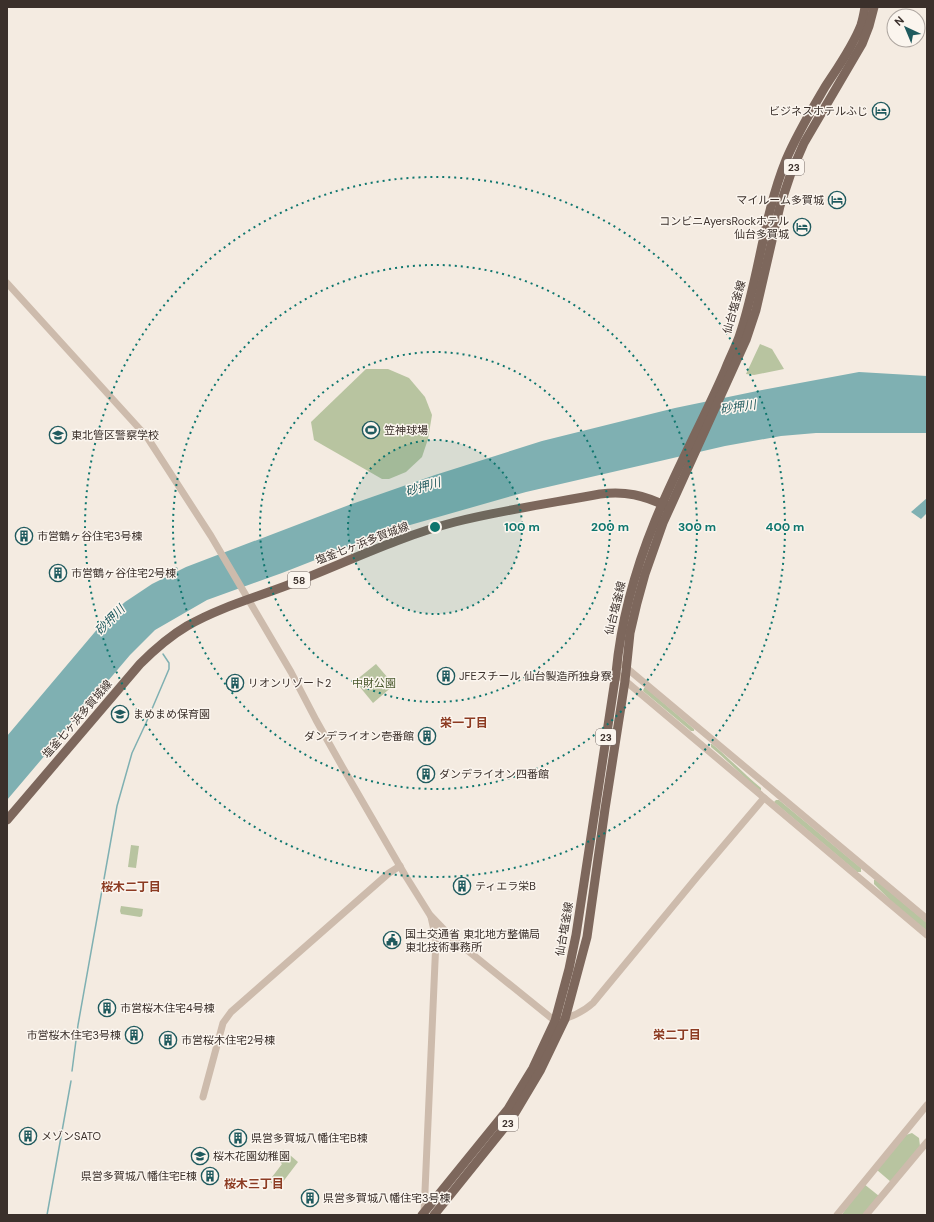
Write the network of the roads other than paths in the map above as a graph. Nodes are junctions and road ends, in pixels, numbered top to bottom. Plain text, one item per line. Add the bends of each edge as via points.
1 (865, 7) edge
2 (874, 7) edge
3 (7, 283) edge
4 (719, 392) junction
5 (666, 506) junction
6 (246, 596) junction
7 (617, 660) junction
8 (626, 668) junction
9 (616, 673) junction
10 (625, 681) junction
11 (764, 798) junction
12 (7, 820) edge
13 (400, 866) junction
14 (430, 915) junction
15 (927, 919) edge
16 (927, 935) edge
17 (451, 937) junction
18 (436, 939) junction
19 (565, 1019) junction
20 (555, 1021) junction
21 (203, 1096) dead end
22 (927, 1105) edge
23 (927, 1142) edge
24 (424, 1214) edge
25 (434, 1215) edge
26 (837, 1215) edge
27 (866, 1215) edge

1 - 4 main road, 仙台塩釜線 / 23 via 862,24 797,136 777,184 747,310
2 - 4 main road, 仙台塩釜線 / 23 via 862,44 804,143 791,174 780,206 756,310 746,340
3 - 6 street via 147,437
4 - 5 main road, 仙台塩釜線 / 23
5 - 6 main road, 塩釜七ヶ浜多賀城線 / 58 via 639,495 616,492 454,522 394,542 287,585
5 - 7 main road, 仙台塩釜線 / 23 via 655,521 635,577 620,636
5 - 8 main road, 仙台塩釜線 / 23 via 637,603
6 - 12 main road, 塩釜七ヶ浜多賀城線 / 58 via 188,626 148,656
6 - 13 street
7 - 8 street
7 - 9 main road, 仙台塩釜線 / 23
8 - 10 main road, 仙台塩釜線 / 23
8 - 15 street
9 - 10 street
9 - 20 main road, 仙台塩釜線 / 23 via 576,935
10 - 11 street
10 - 19 main road, 仙台塩釜線 / 23 via 587,937
11 - 16 street
11 - 19 street via 593,1003 586,1010
13 - 14 street
13 - 21 street via 231,1012 223,1023
14 - 17 street
14 - 18 street
17 - 18 street
17 - 20 street
18 - 24 street
19 - 20 street
19 - 25 main road, 仙台塩釜線 / 23 via 540,1071 512,1118
20 - 24 main road, 仙台塩釜線 / 23 via 508,1109
22 - 26 street
23 - 27 street

